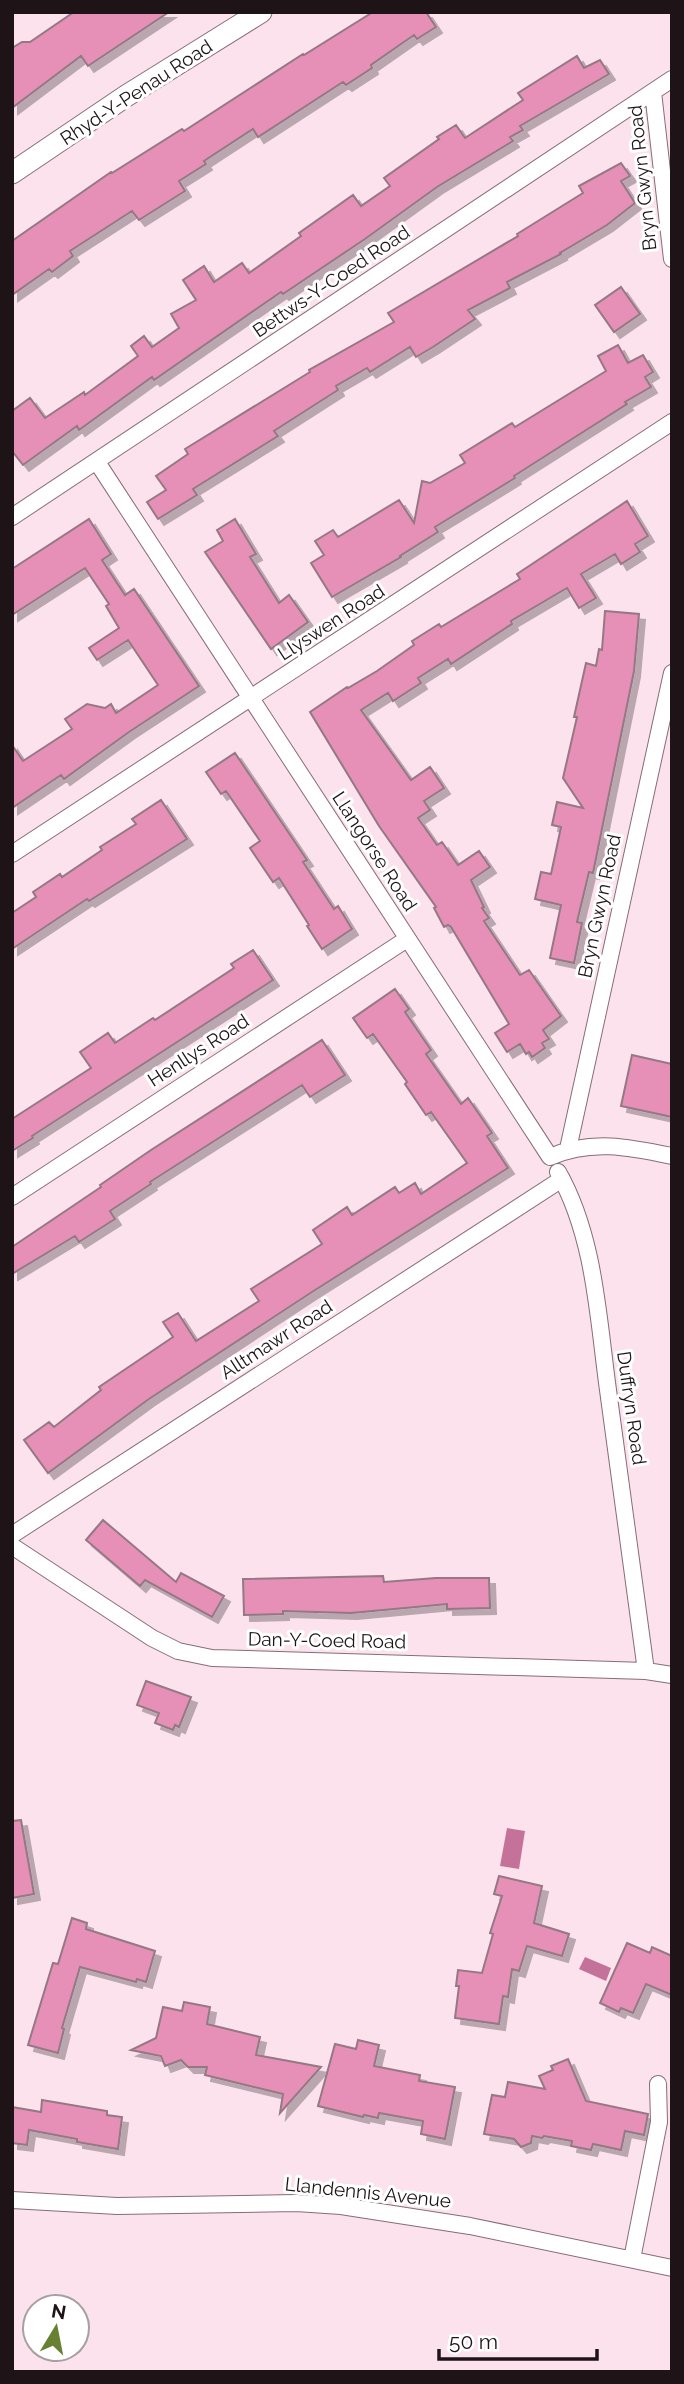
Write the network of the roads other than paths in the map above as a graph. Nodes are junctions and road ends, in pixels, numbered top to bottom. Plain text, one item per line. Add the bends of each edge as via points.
1 (261, 12) edge
2 (672, 79) edge
3 (653, 92) junction
4 (12, 173) edge
5 (672, 260) edge
6 (672, 422) edge
7 (97, 462) junction
8 (12, 517) edge
9 (672, 673) edge
10 (252, 699) junction
11 (12, 854) edge
12 (407, 939) junction
13 (568, 1149) junction
14 (672, 1156) edge
15 (550, 1157) junction
16 (562, 1179) junction
17 (12, 1197) edge
18 (12, 1535) edge
19 (12, 1546) edge
20 (646, 1671) junction
21 (672, 1675) edge
22 (658, 2084) dead end
23 (12, 2200) edge
24 (632, 2259) junction
25 (672, 2268) edge

1 - 4 street, Rhyd-Y-Penau Road
2 - 3 street, Bettws-Y-Coed Road
3 - 5 street, Bryn Gwyn Road
3 - 7 street, Bettws-Y-Coed Road
6 - 10 street, Llyswen Road
7 - 8 street, Bettws-Y-Coed Road
7 - 10 street, Llangorse Road
9 - 13 street, Bryn Gwyn Road
10 - 11 street, Llyswen Road
10 - 12 street, Llangorse Road
12 - 15 street, Llangorse Road
12 - 17 street, Henllys Road
13 - 14 street via 620,1145
13 - 15 street
15 - 16 street, Duffryn Road
16 - 18 street, Alltmawr Road
16 - 20 street, Duffryn Road via 581,1230 596,1298
19 - 20 street, Dan-Y-Coed Road via 152,1638 178,1651 212,1658
20 - 21 street, Dan-Y-Coed Road
22 - 24 street via 659,2122
23 - 24 street, Llandennis Avenue via 117,2206 341,2206
24 - 25 street, Llandennis Avenue

